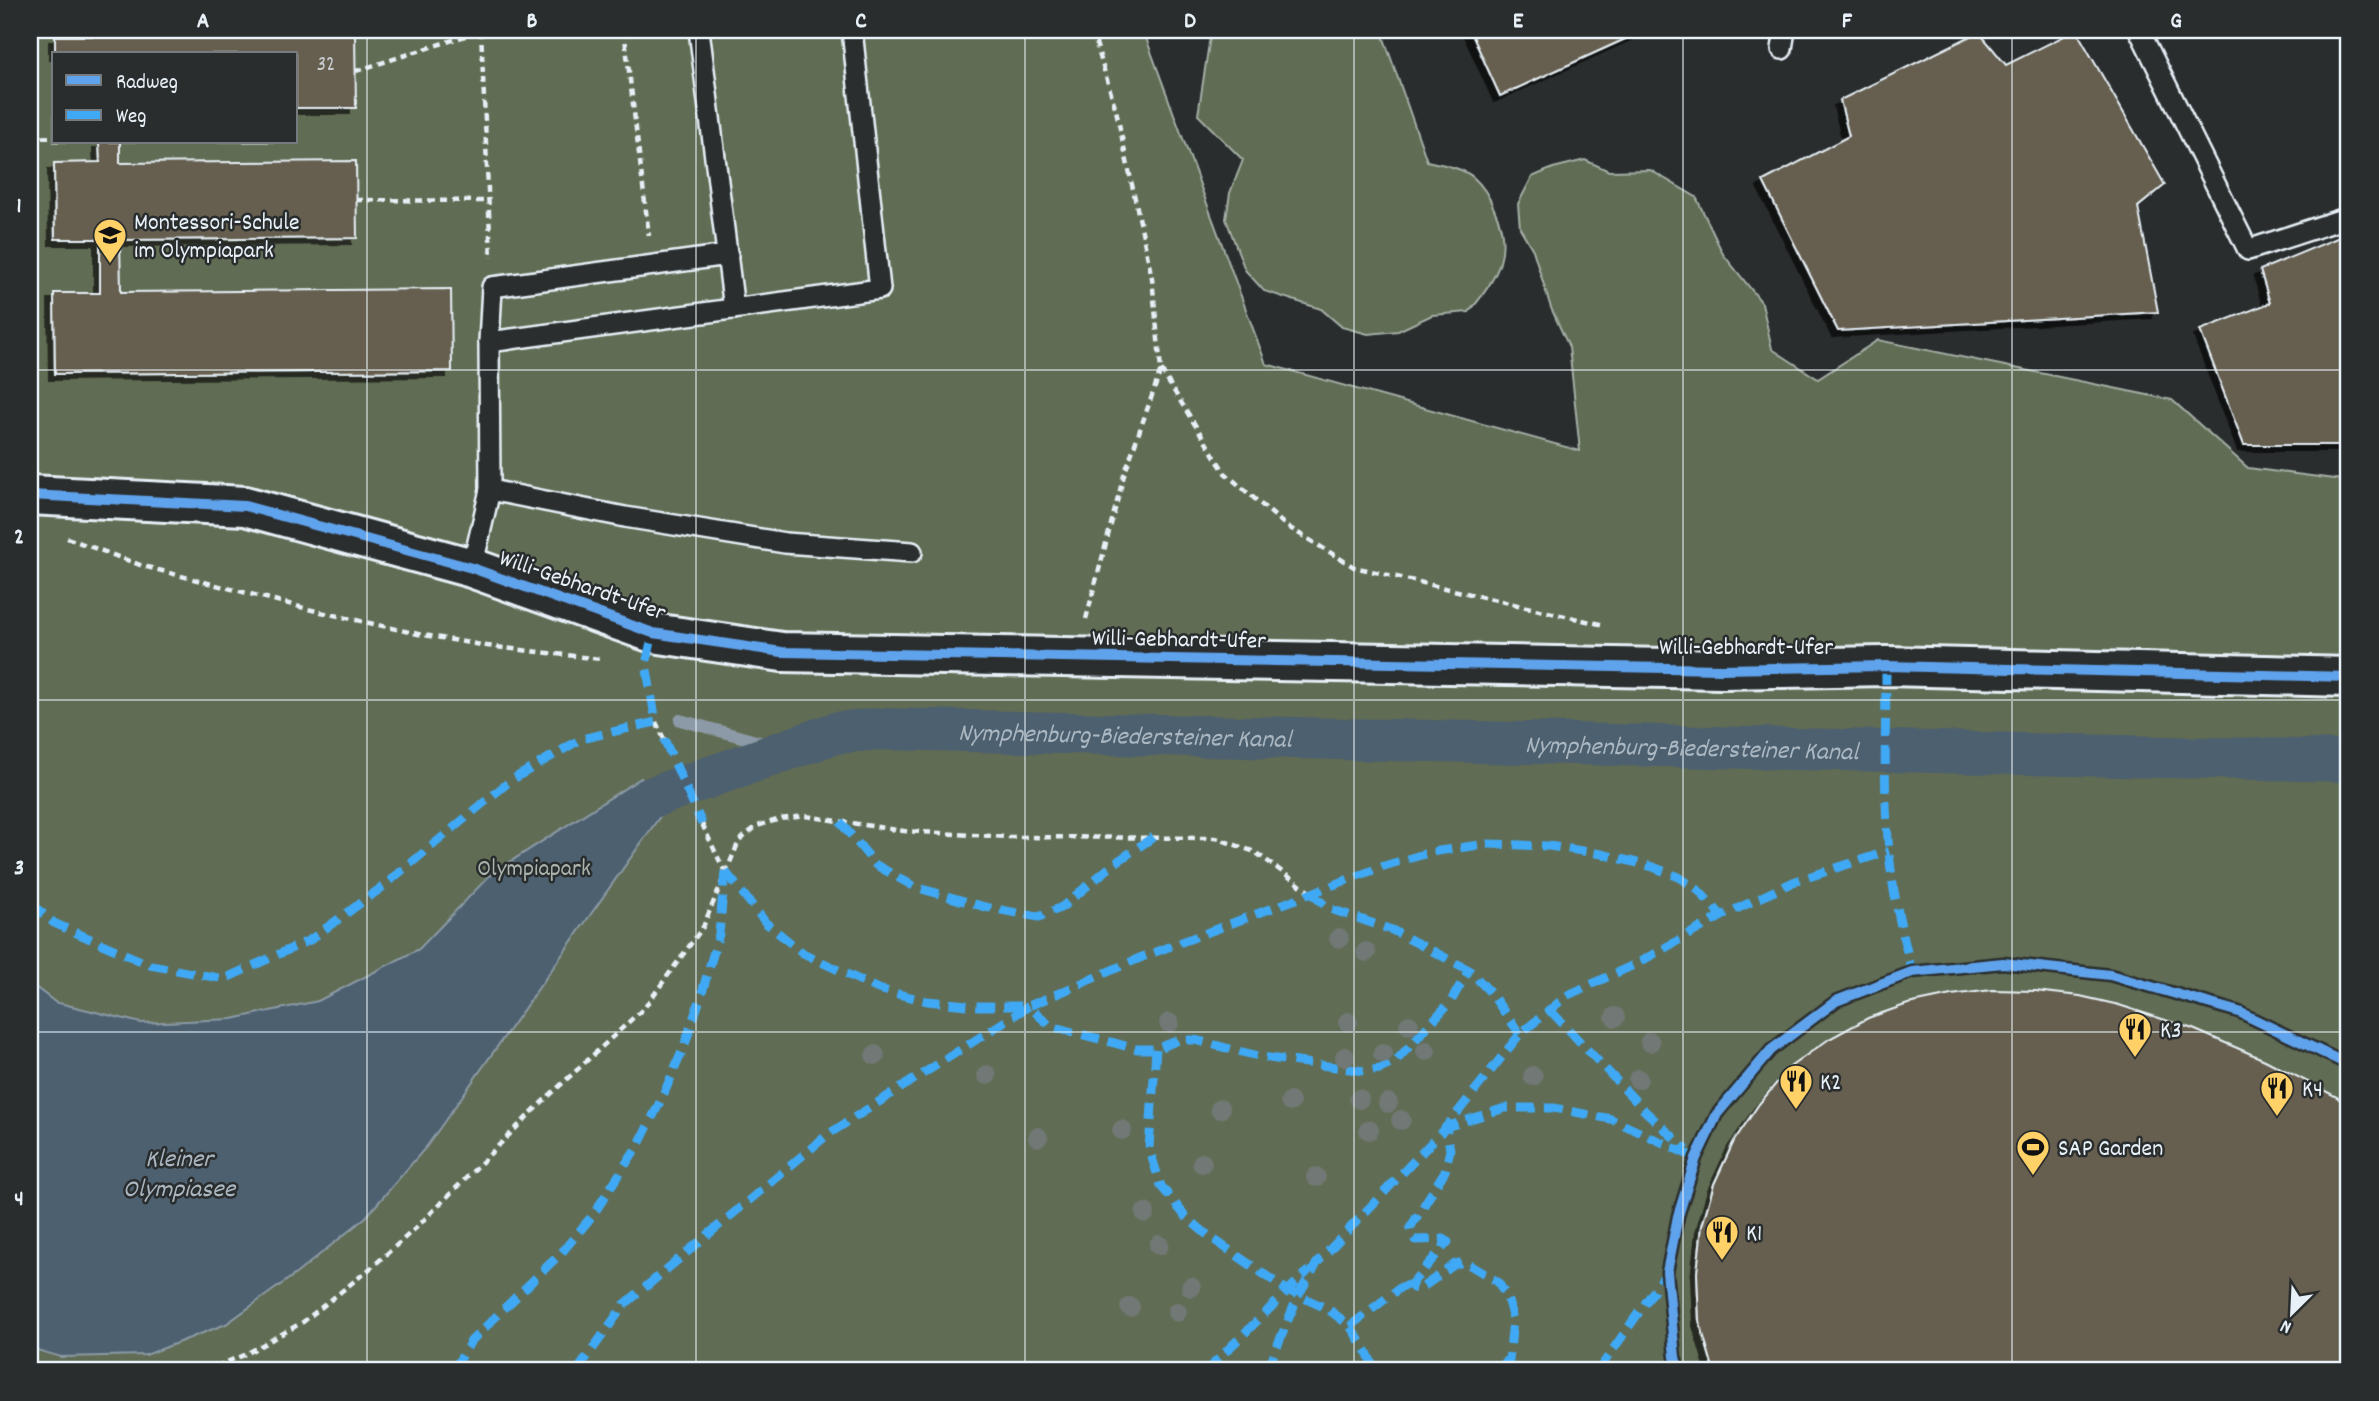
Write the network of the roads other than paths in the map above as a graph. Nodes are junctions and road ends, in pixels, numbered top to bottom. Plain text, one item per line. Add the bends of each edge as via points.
1 (699, 30) edge
2 (852, 30) edge
3 (2139, 30) edge
4 (2349, 217) edge
5 (728, 255) junction
6 (734, 309) junction
7 (489, 342) junction
8 (490, 490) junction
9 (30, 495) edge
10 (912, 552) dead end
11 (472, 568) junction
12 (2349, 677) edge

1 - 5 lane
2 - 6 lane via 880,289
3 - 4 lane via 2248,250
5 - 6 lane
5 - 7 lane, Willi-Gebhardt-Ufer via 492,287
6 - 7 lane
7 - 8 lane, Willi-Gebhardt-Ufer
8 - 10 lane via 785,543
8 - 11 lane, Willi-Gebhardt-Ufer
9 - 11 street, Willi-Gebhardt-Ufer via 245,506
11 - 12 street, Willi-Gebhardt-Ufer via 653,633 782,652 1722,669 1886,666

